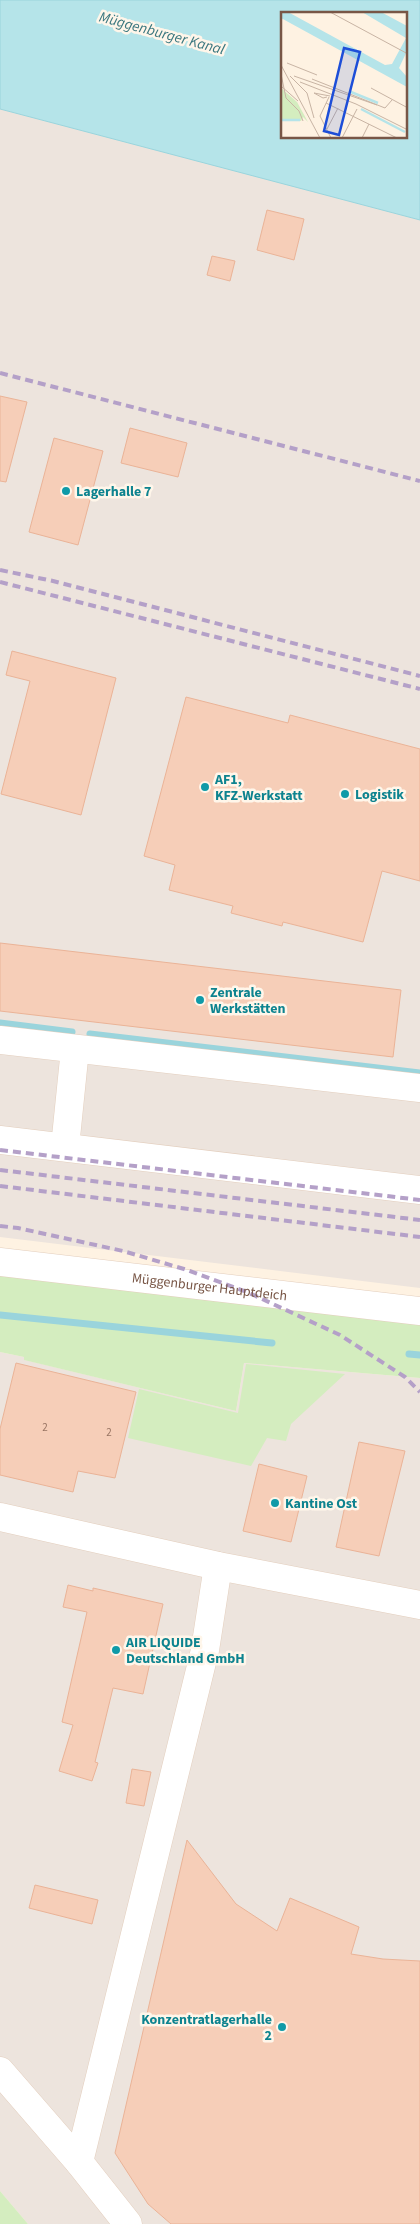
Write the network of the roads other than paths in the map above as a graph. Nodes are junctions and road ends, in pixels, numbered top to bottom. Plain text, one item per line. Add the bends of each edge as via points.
1 (0, 1040) edge
2 (74, 1049) junction
3 (420, 1088) edge
4 (0, 1140) edge
5 (65, 1147) junction
6 (420, 1190) edge
7 (0, 1262) edge
8 (420, 1311) edge
9 (0, 1517) edge
10 (218, 1566) junction
11 (420, 1605) edge
12 (0, 2071) edge
13 (79, 2162) junction
14 (128, 2224) edge

1 - 2 street
2 - 3 street
2 - 5 street
4 - 5 street
5 - 6 street
7 - 8 street, Müggenburger Hauptdeich
9 - 10 street
10 - 11 street
10 - 13 street via 204,1650
12 - 13 street
13 - 14 street

